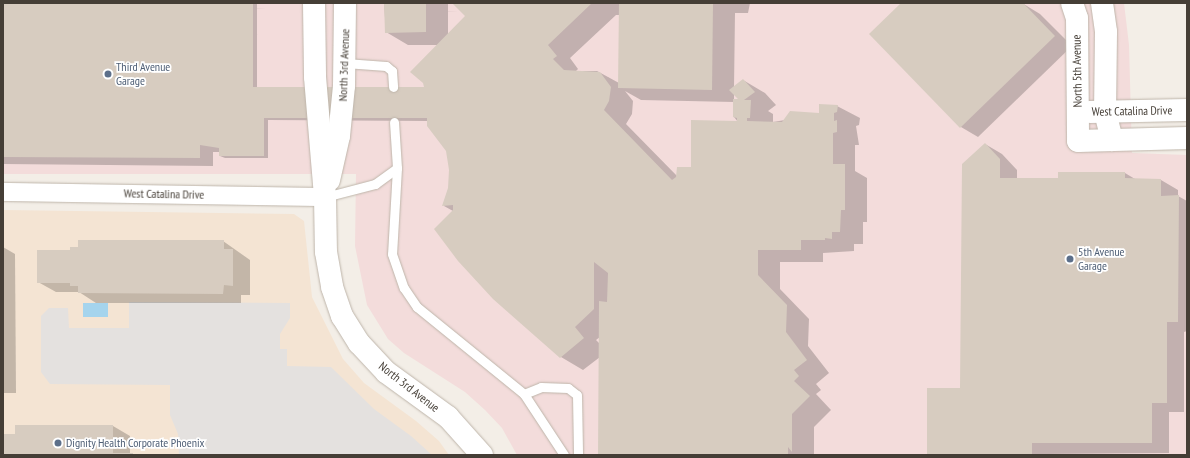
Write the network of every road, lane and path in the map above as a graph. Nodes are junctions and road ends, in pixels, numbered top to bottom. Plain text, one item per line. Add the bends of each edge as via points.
1 (314, 3) edge
2 (346, 3) edge
3 (1072, 3) edge
4 (1102, 3) edge
5 (345, 63) junction
6 (392, 87) dead end
7 (1187, 110) edge
8 (1105, 112) junction
9 (1078, 113) junction
10 (394, 122) dead end
11 (1187, 138) edge
12 (1112, 140) junction
13 (397, 168) junction
14 (3, 192) edge
15 (325, 197) junction
16 (524, 394) junction
17 (482, 455) edge
18 (564, 455) edge
19 (578, 455) edge

1 - 15 street, North 3rd Avenue via 315,77
2 - 5 street, North 3rd Avenue
3 - 9 street, North 5th Avenue via 1077,18
4 - 8 street via 1106,32
5 - 6 lane via 386,66 392,71
5 - 15 street, North 3rd Avenue via 339,136
7 - 8 street, West Catalina Drive
8 - 9 street, West Catalina Drive
8 - 12 street
9 - 12 street, North 5th Avenue via 1078,141
10 - 13 lane
11 - 12 street
13 - 15 lane via 375,184
13 - 16 lane via 392,254 404,288 417,307
14 - 15 street, West Catalina Drive
15 - 17 street, North 3rd Avenue via 326,252 332,287 342,316 359,343 386,372 448,417
16 - 18 lane
16 - 19 lane via 541,387 568,388 577,395

